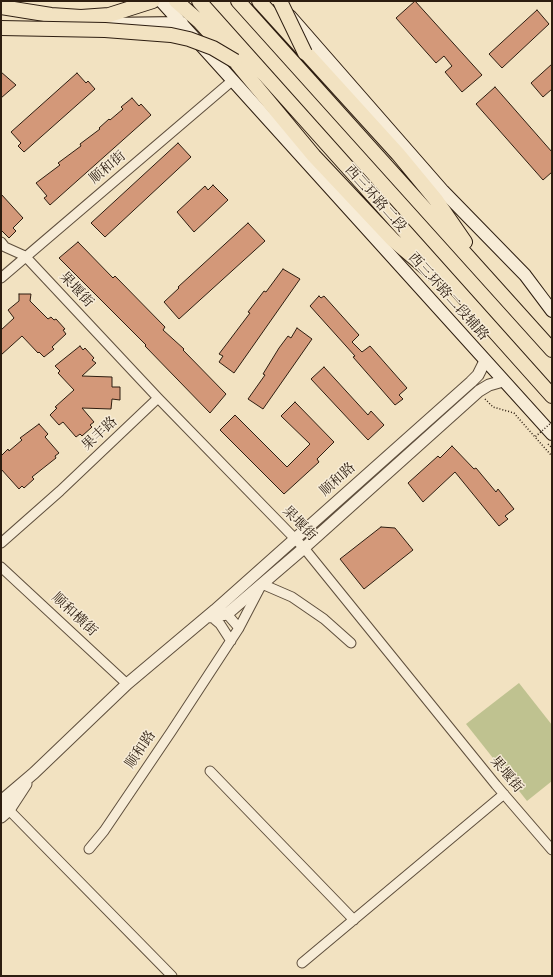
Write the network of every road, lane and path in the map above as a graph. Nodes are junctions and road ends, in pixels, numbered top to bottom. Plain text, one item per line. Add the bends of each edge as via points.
1 (153, 1) edge
2 (161, 1) edge
3 (176, 1) edge
4 (238, 1) edge
5 (259, 1) edge
6 (277, 1) edge
7 (280, 1) edge
8 (199, 2) edge
9 (1, 7) edge
10 (182, 23) junction
11 (1, 25) edge
12 (1, 28) edge
13 (305, 53) junction
14 (235, 61) junction
15 (233, 80) junction
16 (1, 242) edge
17 (25, 256) junction
18 (1, 278) edge
19 (504, 296) junction
20 (551, 307) edge
21 (481, 316) junction
22 (552, 350) edge
23 (485, 361) junction
24 (503, 381) junction
25 (552, 396) edge
26 (158, 398) junction
27 (483, 398) dead end
28 (552, 422) edge
29 (552, 434) edge
30 (535, 437) junction
31 (552, 456) edge
32 (295, 539) junction
33 (1, 544) edge
34 (304, 548) junction
35 (1, 567) edge
36 (262, 584) junction
37 (215, 610) junction
38 (227, 614) junction
39 (204, 617) junction
40 (239, 628) junction
41 (230, 641) junction
42 (351, 643) dead end
43 (127, 684) junction
44 (210, 770) dead end
45 (504, 794) junction
46 (3, 807) edge
47 (89, 849) dead end
48 (552, 850) edge
49 (354, 920) junction
50 (302, 963) dead end
51 (172, 976) edge

1 - 9 highway via 109,15 81,17
2 - 10 main road, 西三环路二段辅路
3 - 14 highway via 200,22
4 - 19 highway
5 - 13 highway, bridge
6 - 20 main road via 444,191 525,274
7 - 13 highway, bridge
8 - 21 highway, 西三环路二段
10 - 11 main road
10 - 15 main road, 西三环路二段辅路
12 - 14 highway, bridge via 105,30 171,35 213,48
13 - 19 highway via 398,154 436,200
14 - 21 highway via 314,156 394,240
15 - 17 street, 顺和街
15 - 23 main road, 西三环路二段辅路
16 - 17 street, 果堰街
17 - 18 street, 顺和街
17 - 26 street, 果堰街
19 - 22 highway
21 - 25 highway, 西三环路二段
23 - 24 main road, 西三环路二段辅路
23 - 32 street, 顺和路 via 478,375
24 - 29 main road, 西三环路二段辅路
24 - 34 street, 顺和路 via 479,391
26 - 32 street, 果堰街
26 - 33 street, 果丰路
27 - 30 path via 493,407 514,413
28 - 30 path, bridge
30 - 31 path, bridge
32 - 34 street, 果堰街
32 - 37 street, 顺和路
34 - 36 street, 顺和路
34 - 45 street, 果堰街
35 - 43 street, 顺和横街
36 - 38 street, 顺和路
36 - 40 street, 顺和路
36 - 42 street via 292,597 324,619
37 - 38 street
37 - 39 street, 顺和路
38 - 39 street
38 - 40 street
39 - 41 street via 214,618
39 - 43 street, 顺和路
40 - 41 street, 顺和路
41 - 47 street, 顺和路 via 104,831
43 - 46 street, 顺和路 via 34,773
44 - 49 street
45 - 48 street, 果堰街
45 - 49 street
46 - 51 street
49 - 50 street

